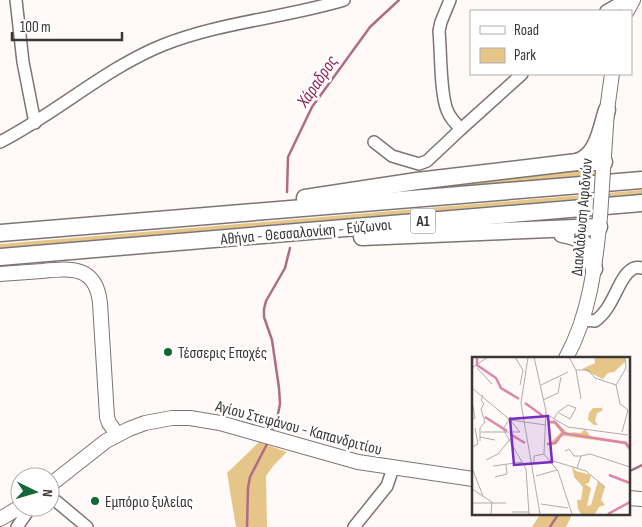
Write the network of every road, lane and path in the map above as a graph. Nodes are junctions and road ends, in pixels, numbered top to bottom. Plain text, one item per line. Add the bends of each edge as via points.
1 (16, 0) edge
2 (344, 0) edge
3 (450, 0) edge
4 (625, 0) edge
5 (608, 10) edge
6 (521, 75) edge
7 (612, 75) edge
8 (607, 110) junction
9 (35, 123) junction
10 (461, 129) junction
11 (0, 142) edge
12 (374, 142) dead end
13 (577, 162) junction
14 (604, 166) junction
15 (642, 180) edge
16 (642, 203) edge
17 (205, 216) junction
18 (599, 222) junction
19 (545, 230) junction
20 (0, 233) edge
21 (205, 240) junction
22 (0, 257) edge
23 (642, 268) edge
24 (594, 269) junction
25 (0, 274) edge
26 (583, 320) junction
27 (566, 357) edge
28 (117, 434) junction
29 (393, 468) junction
30 (60, 477) edge
31 (472, 479) edge
32 (60, 504) edge
33 (87, 527) edge
34 (354, 527) edge

1 - 9 street via 23,62
2 - 9 street via 206,31 165,44 122,66
3 - 10 street via 440,32 444,92 446,108
4 - 5 street
6 - 10 street
7 - 8 main road, Διακλάδωση Αφιδνών
8 - 13 highway via 591,154
8 - 14 main road, Διακλάδωση Αφιδνών
9 - 11 street
10 - 12 street via 427,161 419,164 392,156
13 - 14 highway
13 - 17 highway via 388,184
14 - 18 main road, Διακλάδωση Αφιδνών, bridge
15 - 17 highway, Αθήνα - Θεσσαλονίκη - Εύζωνοι / Α1
16 - 21 highway, Αθήνα - Θεσσαλονίκη - Εύζωνοι / Α1
17 - 20 highway, Αθήνα - Θεσσαλονίκη - Εύζωνοι / Α1
18 - 19 highway
18 - 24 main road, Διακλάδωση Αφιδνών
19 - 21 highway
19 - 24 highway via 584,242
21 - 22 highway, Αθήνα - Θεσσαλονίκη - Εύζωνοι / Α1
23 - 26 street via 627,273 601,317 595,321
24 - 26 main road, Διακλάδωση Αφιδνών
25 - 28 main road via 71,269 86,274 93,282 100,298 107,417
26 - 27 main road, Διακλάδωση Αφιδνών
28 - 29 main road, Αγίου Στεφάνου - Καπανδριτίου via 163,420 201,420 349,460
28 - 30 main road, Αγίου Στεφάνου - Καπανδριτίου
29 - 31 main road, Αγίου Στεφάνου - Καπανδριτίου
29 - 34 street via 387,486
32 - 33 street

